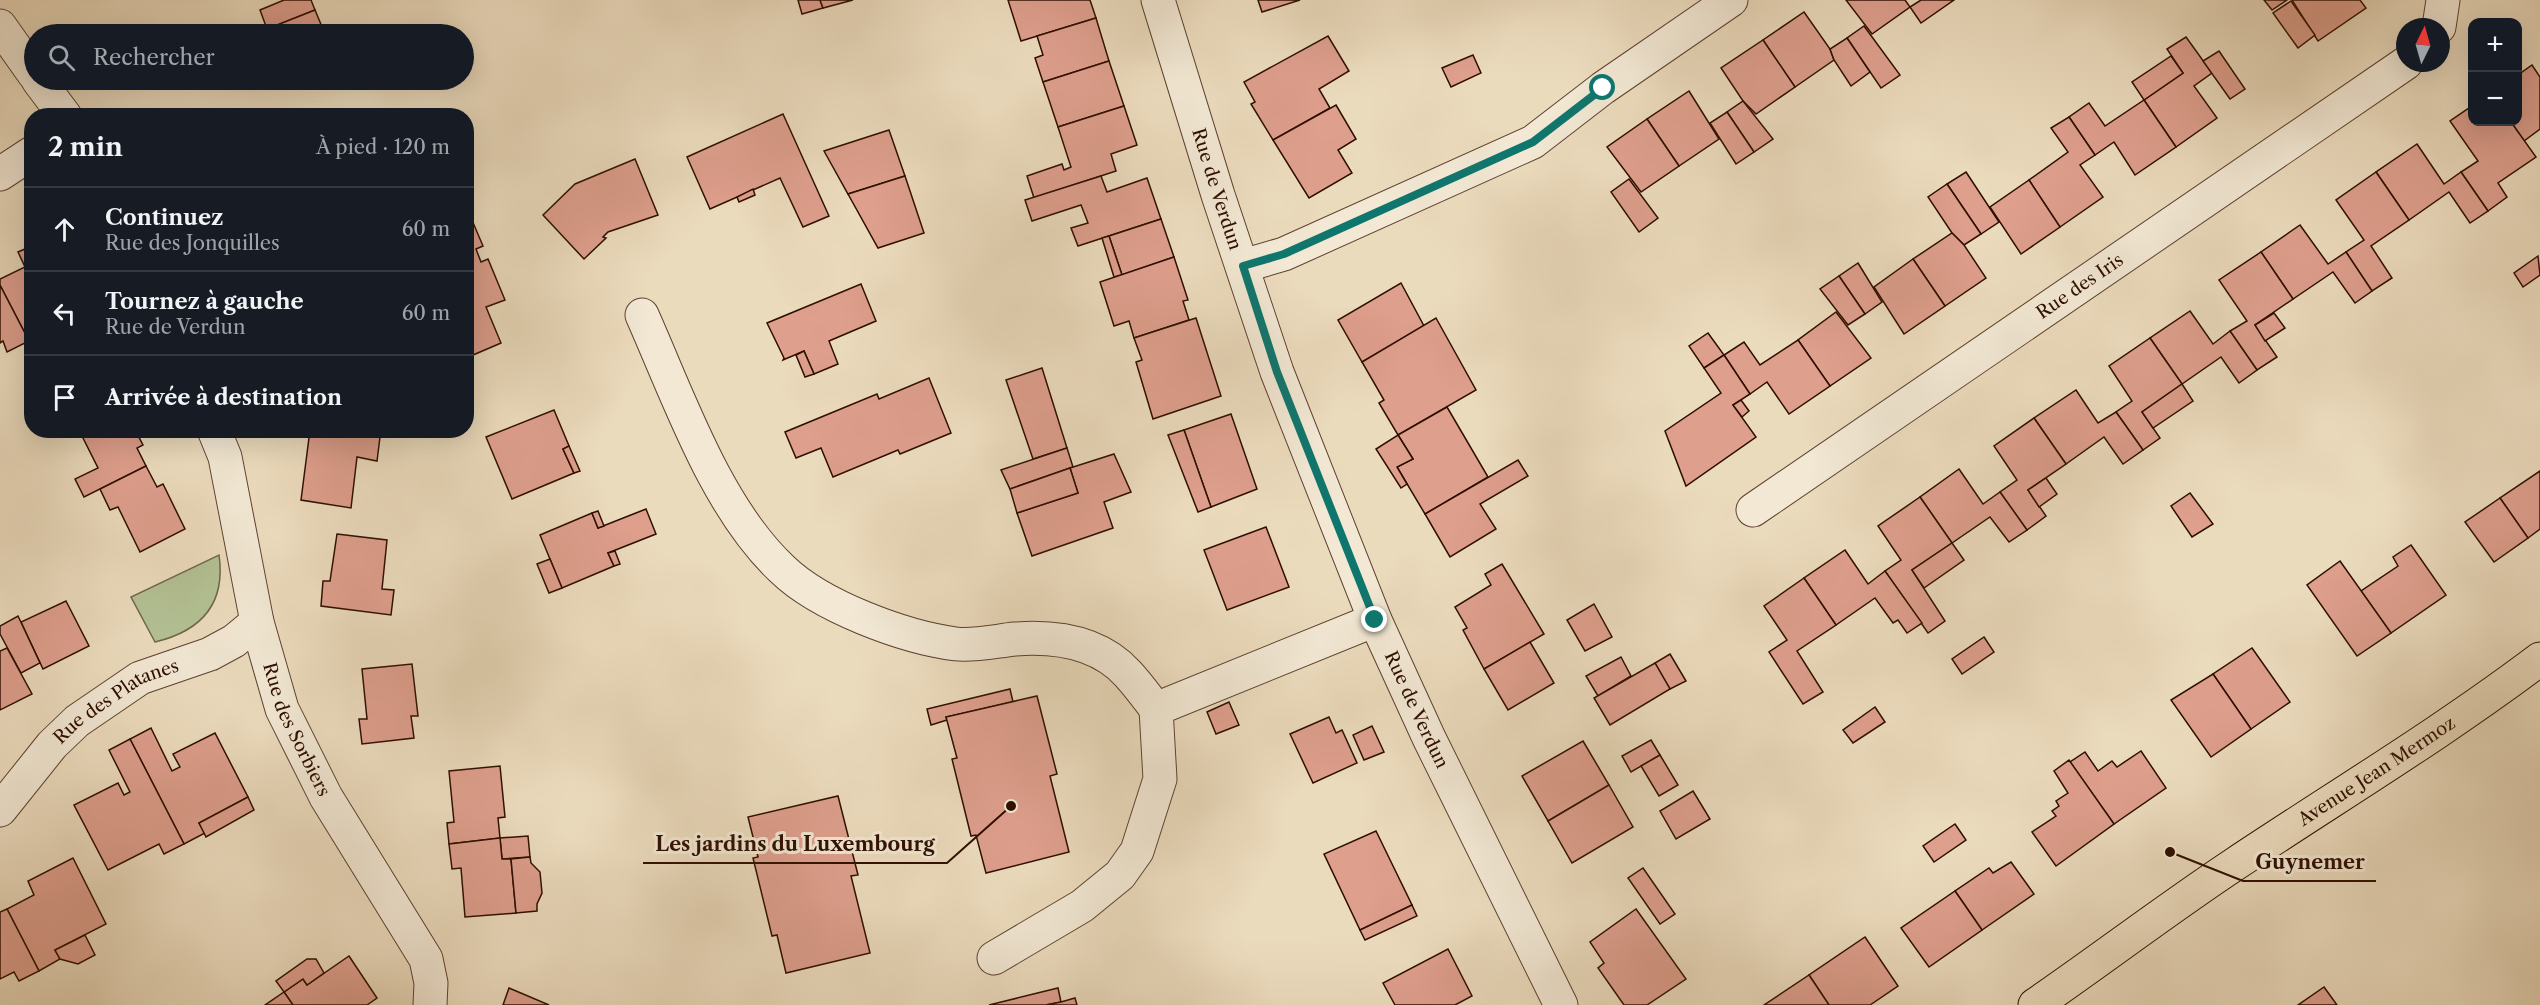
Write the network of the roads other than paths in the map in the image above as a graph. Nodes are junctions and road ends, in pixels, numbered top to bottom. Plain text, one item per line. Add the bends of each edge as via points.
1 (1158, 0) edge
2 (1731, 0) edge
3 (2443, 0) edge
4 (2440, 18) edge
5 (0, 26) edge
6 (24, 60) edge
7 (2396, 70) edge
8 (46, 90) edge
9 (59, 108) edge
10 (24, 158) edge
11 (0, 174) edge
12 (1243, 266) junction
13 (642, 315) dead end
14 (217, 438) edge
15 (1753, 510) dead end
16 (1375, 620) junction
17 (257, 622) junction
18 (2540, 659) edge
19 (1156, 709) junction
20 (0, 810) edge
21 (994, 958) dead end
22 (1560, 1004) edge
23 (430, 1005) edge
24 (2035, 1005) edge

1 - 12 street, Rue de Verdun
2 - 12 street via 1603,88 1533,142 1284,254
3 - 4 street
5 - 6 street
7 - 15 street, Rue des Iris
8 - 9 street
10 - 11 street
12 - 16 street, Rue de Verdun via 1277,372
13 - 19 street via 720,489 756,541 783,570 819,596 892,629 957,644 1040,637 1079,643 1126,672
14 - 17 street, Rue des Sorbiers via 235,498
16 - 19 street
16 - 22 street, Rue de Verdun
17 - 20 street, Rue des Platanes via 210,654 140,678 77,721
17 - 23 street, Rue des Sorbiers via 282,709 326,797 426,959
18 - 24 main road, Avenue Jean Mermoz via 2233,865
19 - 21 street via 1160,779 1137,851 1120,876 1082,906

